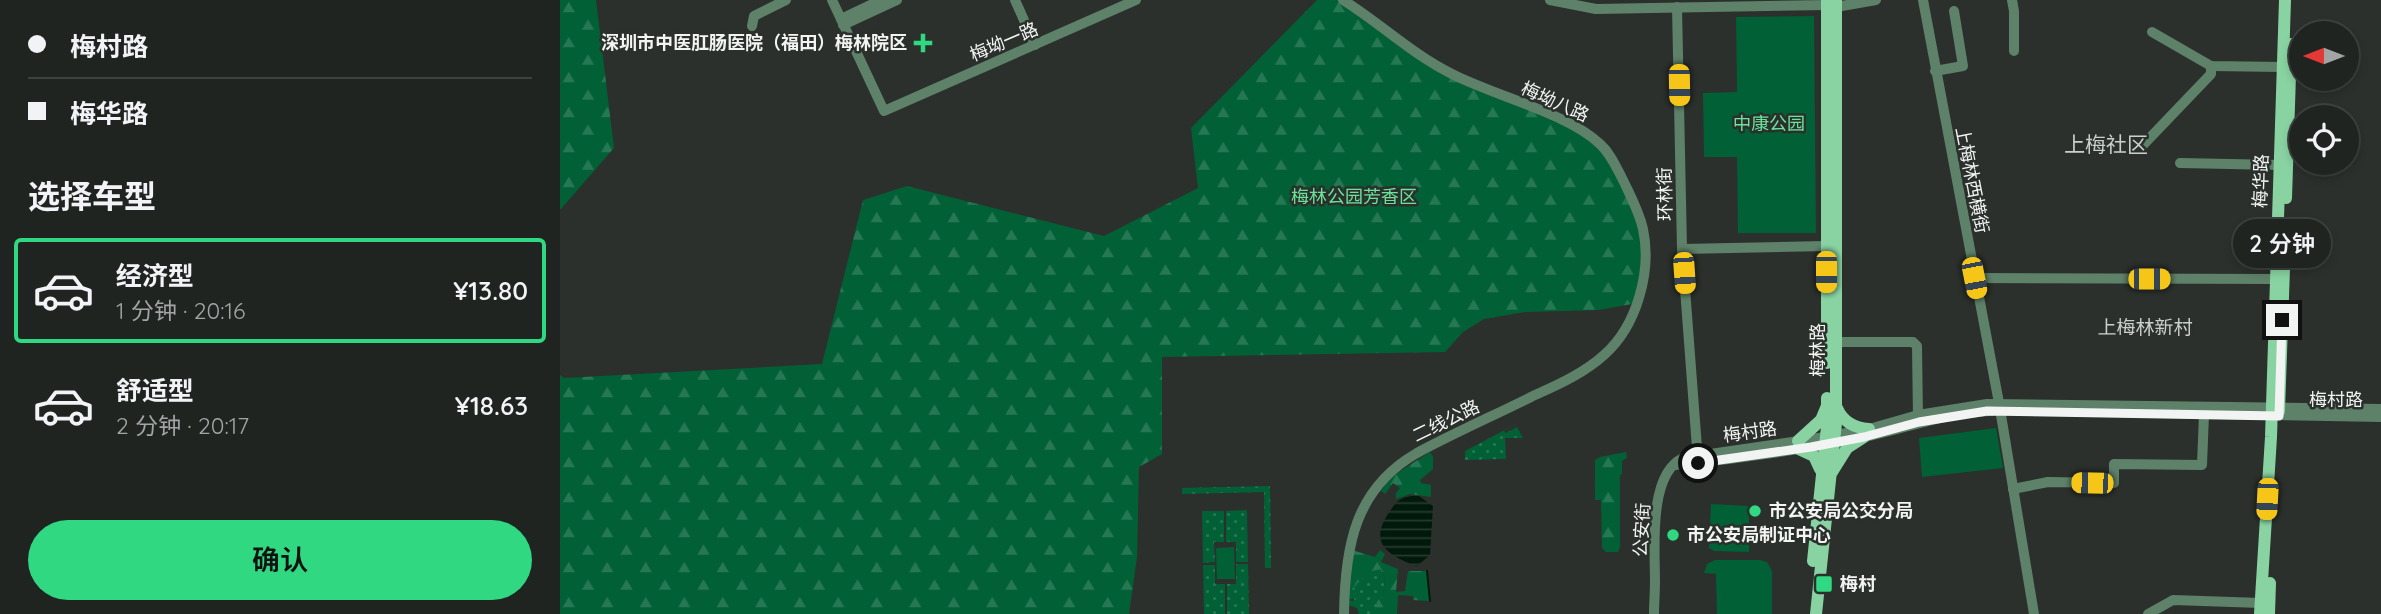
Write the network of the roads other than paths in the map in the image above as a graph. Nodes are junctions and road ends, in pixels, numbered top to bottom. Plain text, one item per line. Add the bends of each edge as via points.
1 (786, 0) edge
2 (832, 0) edge
3 (881, 0) edge
4 (897, 0) edge
5 (1014, 0) edge
6 (1136, 0) edge
7 (1343, 0) edge
8 (1550, 0) edge
9 (1876, 0) edge
10 (1923, 0) edge
11 (2012, 0) edge
12 (2285, 0) edge
13 (2293, 0) edge
14 (1831, 3) edge
15 (1596, 4) edge
16 (1677, 7) junction
17 (1954, 11) dead end
18 (842, 22) junction
19 (752, 26) dead end
20 (2152, 32) dead end
21 (1035, 46) junction
22 (2014, 51) dead end
23 (2211, 66) junction
24 (2282, 66) junction
25 (1935, 71) junction
26 (2144, 145) dead end
27 (2180, 163) dead end
28 (2279, 165) junction
29 (1826, 246) junction
30 (1682, 249) junction
31 (1974, 278) junction
32 (2275, 279) junction
33 (1635, 310) joint
34 (1835, 342) junction
35 (1831, 404) junction
36 (2000, 407) junction
37 (2381, 409) edge
38 (2275, 411) junction
39 (2204, 414) junction
40 (2381, 416) edge
41 (1918, 418) junction
42 (1866, 433) junction
43 (1829, 440) junction
44 (1799, 445) junction
45 (1698, 459) junction
46 (1671, 466) joint
47 (1825, 477) junction
48 (2013, 489) junction
49 (2260, 608) edge
50 (1344, 614) edge
51 (1655, 614) edge
52 (1810, 614) edge
53 (1816, 614) edge
54 (2034, 614) edge
55 (2148, 614) edge
56 (2269, 614) edge

1 - 19 street via 754,16
2 - 18 street
3 - 18 street
4 - 18 street
5 - 21 street
6 - 21 street, 梅坳一路
7 - 33 street, 梅坳八路 via 1453,75 1576,127 1602,146 1613,160 1643,229 1643,281
8 - 15 street
9 - 14 street
10 - 25 street, 上梅林西横街
11 - 22 street
12 - 24 main road, 梅华路
13 - 38 main road, 梅华路
14 - 16 street
14 - 29 main road, 梅林路
14 - 34 main road, 梅林路
15 - 16 street
16 - 30 street, 环林街
17 - 25 street via 1963,66
18 - 21 street, 梅坳一路 via 884,111
20 - 23 street
23 - 24 street
23 - 26 street via 2211,74
24 - 28 main road, 梅华路
25 - 31 street, 上梅林西横街
27 - 28 street
28 - 32 main road, 梅华路
29 - 30 street
29 - 35 main road, 梅林路
30 - 45 street, 环林街
31 - 32 street
31 - 36 street, 上梅林西横街
32 - 38 main road, 梅华路
33 - 50 street, 二线公路 via 1618,341 1591,366 1417,453 1382,479 1349,546
34 - 35 main road, 梅林路
34 - 41 street via 1913,342 1917,346
35 - 42 main road via 1847,422
35 - 43 main road, 梅林路
35 - 44 main road
36 - 38 street, 梅村路
36 - 39 street, 梅村路
36 - 41 street, 梅村路
36 - 48 street, 上梅林西横街
37 - 38 street, 梅村路
38 - 39 street, 梅村路
38 - 40 street, 梅村路
38 - 49 main road, 梅华路
38 - 56 main road, 梅华路
39 - 48 street via 2202,465 2114,464 2114,483 2048,482
41 - 42 street, 梅村路
42 - 43 street, 梅村路
42 - 47 main road via 1847,448
43 - 44 street, 梅村路
43 - 47 main road, 梅林路
44 - 45 street, 梅村路
44 - 47 main road via 1814,456
45 - 46 street, 梅村路
46 - 51 street, 公安街 via 1662,482 1656,516
47 - 52 main road, 梅林路
47 - 53 main road, 梅林路
48 - 54 street, 上梅林西横街
49 - 55 street via 2173,600

